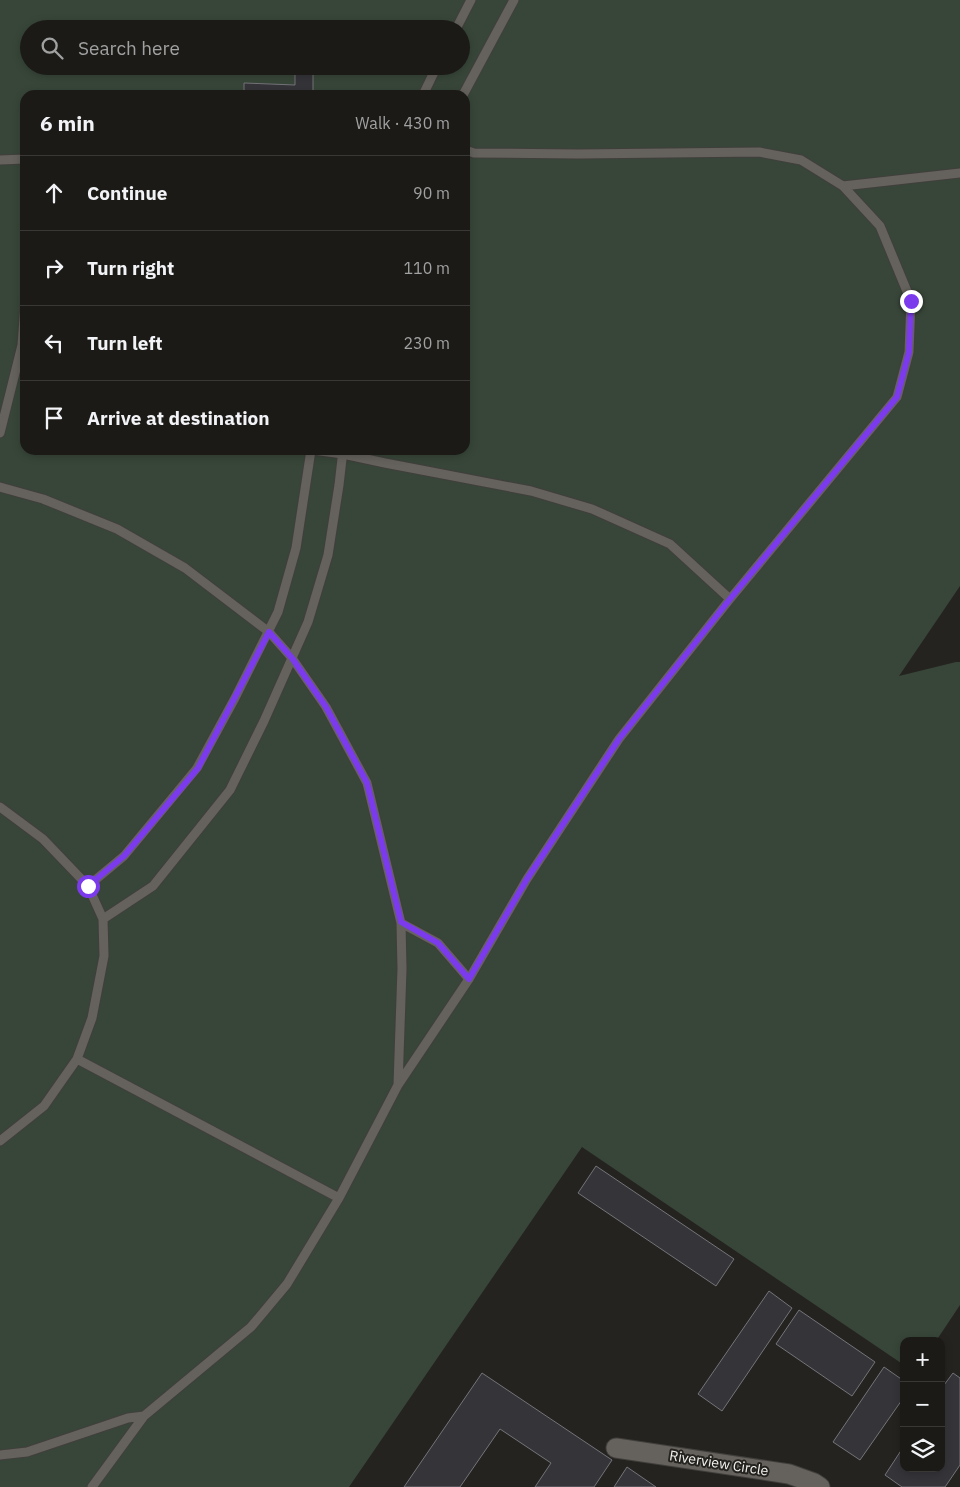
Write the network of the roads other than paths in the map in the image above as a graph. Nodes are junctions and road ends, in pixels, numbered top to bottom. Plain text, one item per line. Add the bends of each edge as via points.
1 (471, 0) edge
2 (514, 0) edge
3 (461, 20) edge
4 (433, 75) edge
5 (425, 90) edge
6 (466, 90) edge
7 (470, 152) edge
8 (20, 159) edge
9 (0, 160) edge
10 (960, 173) edge
11 (843, 186) junction
12 (20, 353) edge
13 (0, 433) edge
14 (311, 455) edge
15 (343, 455) edge
16 (354, 455) edge
17 (0, 487) edge
18 (730, 599) junction
19 (269, 632) junction
20 (292, 658) junction
21 (0, 807) edge
22 (88, 886) junction
23 (102, 919) junction
24 (401, 922) junction
25 (469, 979) junction
26 (77, 1059) junction
27 (398, 1085) junction
28 (0, 1141) edge
29 (339, 1198) junction
30 (144, 1416) junction
31 (616, 1448) dead end
32 (0, 1455) edge
33 (92, 1487) edge
34 (820, 1487) edge

1 - 3 lane
2 - 6 lane
4 - 5 lane
7 - 11 lane via 759,152 800,160
8 - 9 lane
10 - 11 lane
11 - 18 lane via 880,226 911,301 909,352 897,397
12 - 13 lane
14 - 19 lane via 296,548
15 - 20 lane via 328,555 308,622
16 - 18 lane via 531,491 592,509 670,544
17 - 19 lane via 43,499 117,529 185,568
18 - 25 lane via 619,739 527,879
19 - 20 lane
19 - 22 lane via 198,768 124,856
20 - 23 lane via 230,790 153,886
20 - 24 lane via 326,707 367,783
21 - 22 lane via 42,839
22 - 23 lane
23 - 26 lane via 104,956 92,1018
24 - 25 lane via 438,943
24 - 27 lane
25 - 27 lane
26 - 28 lane via 44,1106
26 - 29 lane
27 - 29 lane
29 - 30 lane via 288,1284 251,1327
30 - 32 lane via 128,1418 27,1452
30 - 33 lane
31 - 34 street, Riverview Circle via 789,1474

